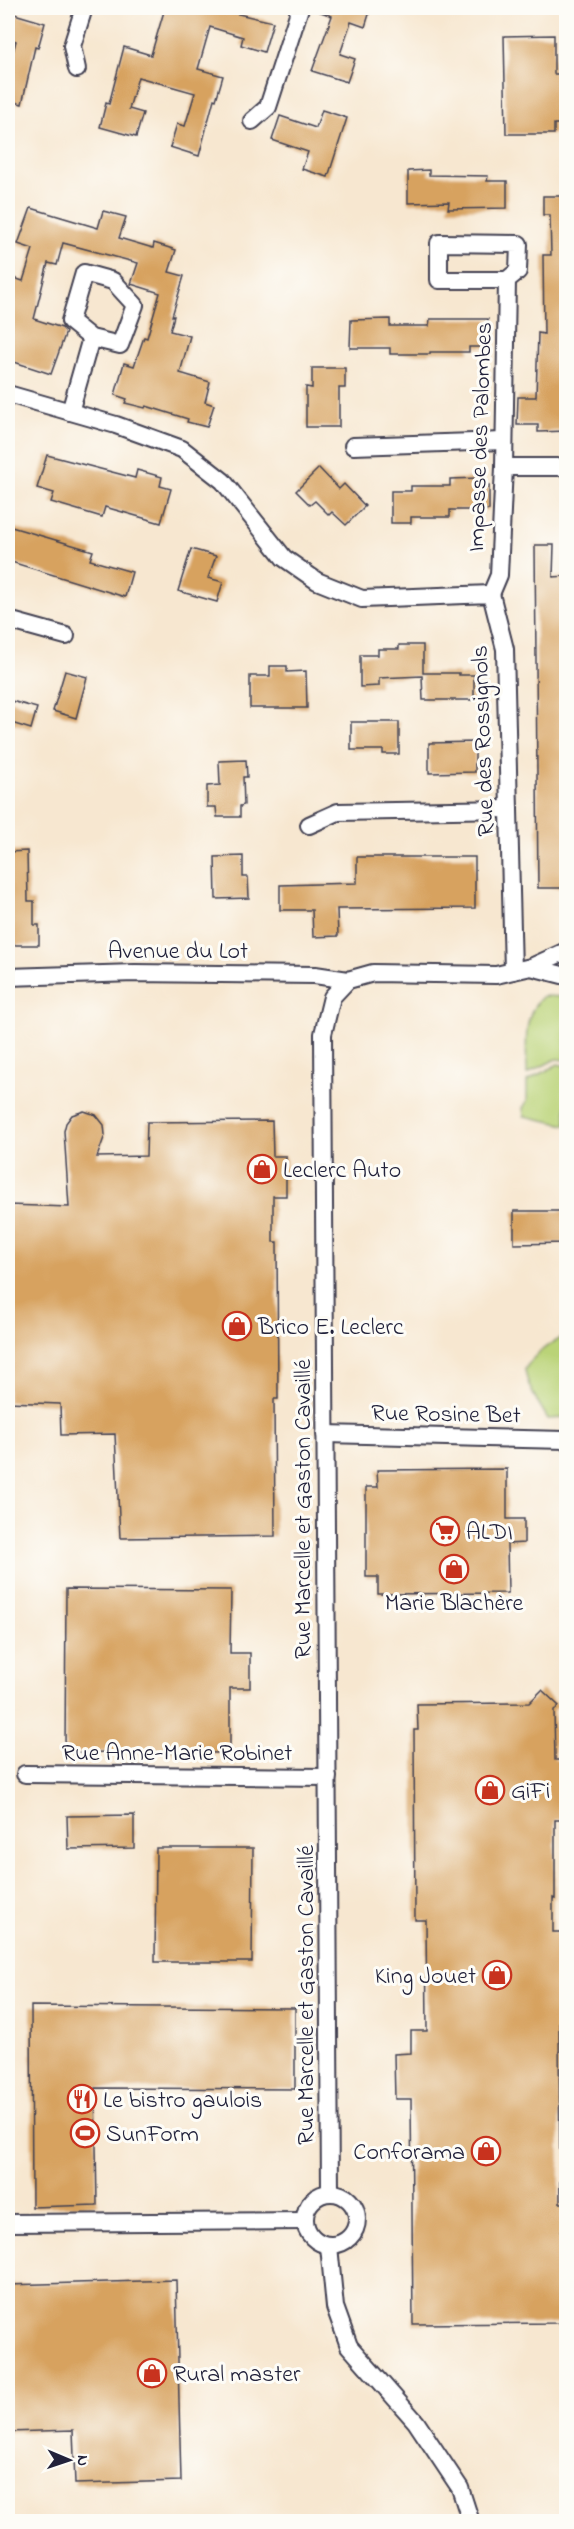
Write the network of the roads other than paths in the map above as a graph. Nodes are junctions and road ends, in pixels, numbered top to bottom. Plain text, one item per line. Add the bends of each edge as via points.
1 (84, 8) edge
2 (300, 8) edge
3 (77, 69) dead end
4 (252, 121) dead end
5 (507, 280) junction
6 (91, 338) junction
7 (8, 394) edge
8 (70, 412) junction
9 (504, 441) junction
10 (353, 446) dead end
11 (567, 466) edge
12 (504, 467) junction
13 (491, 594) junction
14 (8, 620) edge
15 (66, 636) dead end
16 (509, 809) junction
17 (309, 825) dead end
18 (567, 951) edge
19 (531, 967) junction
20 (513, 971) junction
21 (567, 976) edge
22 (8, 977) edge
23 (348, 980) junction
24 (325, 1434) junction
25 (567, 1440) edge
26 (25, 1774) dead end
27 (328, 1777) junction
28 (330, 2193) junction
29 (304, 2221) junction
30 (8, 2223) edge
31 (329, 2246) junction
32 (471, 2522) edge

1 - 3 street via 72,46
2 - 4 street via 268,107
5 - 5 street, Impasse des Palombes via 518,271 519,244 439,243 439,280
5 - 9 street, Impasse des Palombes
6 - 6 street via 120,345 135,305 114,281 84,273 70,321
6 - 8 street
7 - 8 street
8 - 13 street via 182,449 223,480 284,558 317,581 362,599
9 - 10 street
9 - 12 street, Impasse des Palombes
11 - 12 street
12 - 13 street, Impasse des Palombes via 499,575
13 - 16 street, Rue des Rossignols via 505,649
14 - 15 street
16 - 17 street via 338,812
16 - 20 street, Rue des Rossignols
18 - 19 street
19 - 20 street
19 - 21 street
20 - 23 street via 496,975 374,973
22 - 23 street, Avenue du Lot via 135,973 315,975
23 - 24 street, Rue Marcelle et Gaston Cavaillé via 332,997 323,1034
24 - 25 street, Rue Rosine Bet
24 - 27 street, Rue Marcelle et Gaston Cavaillé
26 - 27 street, Rue Anne-Marie Robinet
27 - 28 street, Rue Marcelle et Gaston Cavaillé
28 - 29 street via 315,2199 305,2212
28 - 31 street via 339,2194 352,2204 357,2220 345,2242
29 - 30 street
29 - 31 street via 315,2241
31 - 32 street via 335,2307 349,2346 416,2422 460,2488

